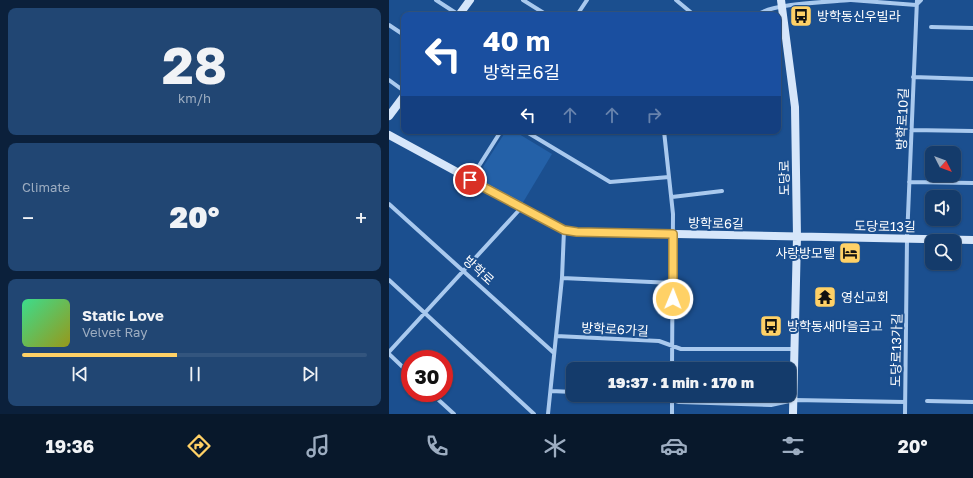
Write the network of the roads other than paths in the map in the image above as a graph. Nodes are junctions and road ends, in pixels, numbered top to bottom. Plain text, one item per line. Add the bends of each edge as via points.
1 (436, 0) edge
2 (470, 0) edge
3 (523, 0) edge
4 (587, 0) edge
5 (676, 0) edge
6 (851, 0) edge
7 (921, 0) edge
8 (916, 2) edge
9 (781, 3) edge
10 (454, 12) edge
11 (461, 12) edge
12 (542, 12) edge
13 (579, 12) edge
14 (690, 12) edge
15 (761, 12) edge
16 (389, 25) edge
17 (931, 27) dead end
18 (973, 28) edge
19 (401, 34) edge
20 (913, 77) junction
21 (973, 79) edge
22 (389, 80) edge
23 (401, 89) edge
24 (401, 100) edge
25 (389, 116) edge
26 (911, 130) junction
27 (973, 131) edge
28 (499, 134) edge
29 (530, 134) edge
30 (664, 134) edge
31 (389, 135) edge
32 (669, 177) junction
33 (470, 180) junction
34 (909, 182) junction
35 (973, 183) edge
36 (722, 191) dead end
37 (672, 197) junction
38 (389, 204) edge
39 (521, 208) junction
40 (564, 230) junction
41 (673, 234) junction
42 (797, 237) junction
43 (907, 239) junction
44 (973, 240) edge
45 (463, 272) junction
46 (562, 278) junction
47 (389, 280) edge
48 (673, 283) junction
49 (425, 314) junction
50 (556, 336) junction
51 (673, 347) junction
52 (794, 349) junction
53 (389, 353) edge
54 (554, 353) junction
55 (672, 362) edge
56 (794, 362) edge
57 (401, 365) edge
58 (551, 391) junction
59 (566, 392) edge
60 (796, 400) edge
61 (927, 401) dead end
62 (441, 402) edge
63 (672, 402) edge
64 (679, 402) edge
65 (785, 402) edge
66 (794, 402) edge
67 (905, 402) junction
68 (973, 402) edge
69 (454, 414) edge
70 (534, 414) edge
71 (548, 414) edge
72 (672, 414) edge
73 (793, 414) edge
74 (905, 414) edge

1 - 10 street
2 - 11 street
3 - 12 street
4 - 13 street
5 - 14 street
6 - 8 street
6 - 9 street
7 - 8 street
8 - 20 street, 방학로10길
9 - 15 street
9 - 42 street, 도당로 via 795,107
16 - 19 street
17 - 18 street
20 - 21 street
20 - 26 street, 방학로10길
22 - 23 street
24 - 25 street
26 - 27 street
26 - 34 street, 방학로10길
28 - 33 street
29 - 32 street via 610,182
30 - 32 street
31 - 33 street, 방학로6길
32 - 37 street
33 - 39 street, 방학로6길
34 - 35 street
34 - 43 street, 방학로10길
36 - 37 street
37 - 41 street
38 - 45 street, 방학로
39 - 40 street, 방학로6길
39 - 45 street
40 - 41 street, 방학로6길
40 - 46 street
41 - 42 street, 방학로6길
41 - 48 street
42 - 43 street, 도당로13길
42 - 52 street, 도당로
43 - 44 street, 도당로13길
43 - 67 street, 도당로13가길
45 - 49 street
45 - 54 street, 방학로
46 - 48 street
46 - 50 street
47 - 49 street
48 - 51 street
49 - 53 street
49 - 70 street
50 - 51 street, 방학로6가길 via 659,341
50 - 54 street
51 - 52 street
51 - 55 street
52 - 56 street, 도당로
53 - 57 street
54 - 58 street
58 - 59 street
58 - 71 street
60 - 67 street
61 - 68 street
62 - 69 street
63 - 72 street
64 - 65 street via 771,405
66 - 73 street, 도당로
67 - 74 street, 도당로13가길

